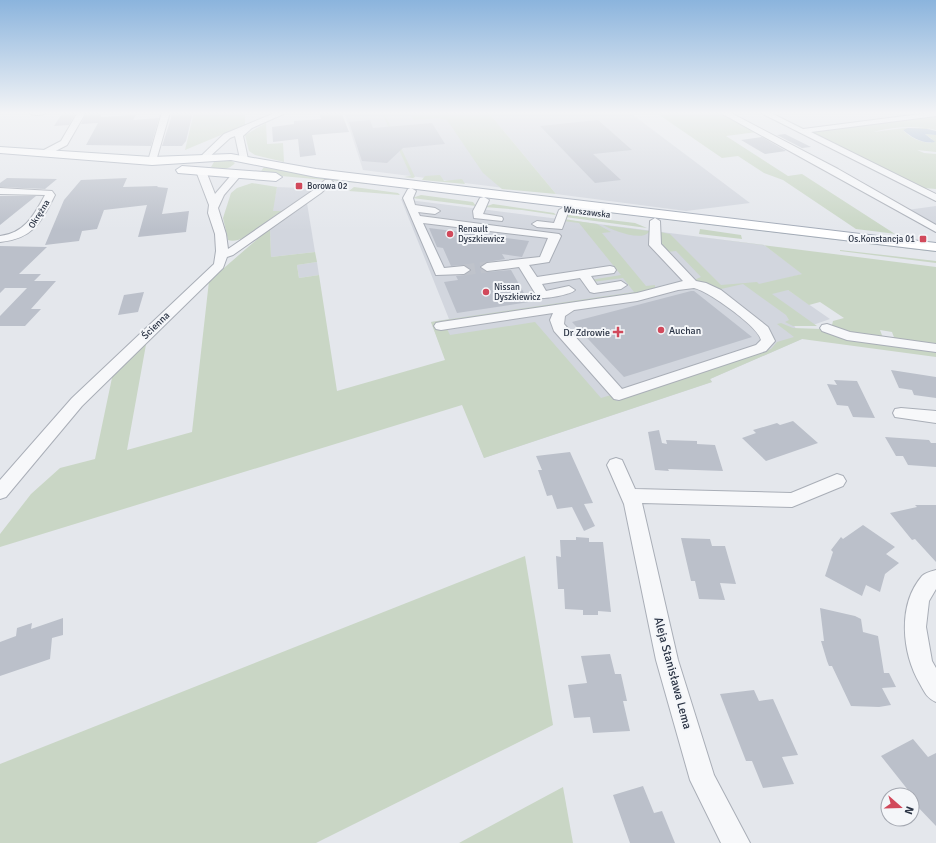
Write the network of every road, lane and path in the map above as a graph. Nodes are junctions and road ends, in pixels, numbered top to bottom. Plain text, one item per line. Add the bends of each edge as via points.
1 (20, 151) edge
2 (48, 151) edge
3 (155, 151) edge
4 (211, 151) edge
5 (242, 151) edge
6 (798, 151) edge
7 (843, 151) edge
8 (45, 153) junction
9 (0, 155) edge
10 (203, 158) junction
11 (244, 159) junction
12 (152, 161) junction
13 (201, 172) junction
14 (237, 174) junction
15 (328, 182) junction
16 (0, 191) edge
17 (411, 191) junction
18 (936, 198) edge
19 (484, 200) junction
20 (214, 205) junction
21 (411, 208) junction
22 (564, 210) junction
23 (416, 219) junction
24 (476, 221) junction
25 (655, 221) junction
26 (936, 229) edge
27 (556, 231) junction
28 (0, 239) edge
29 (936, 247) edge
30 (222, 255) junction
31 (936, 256) edge
32 (522, 263) junction
33 (487, 267) tunnel mouth
34 (464, 270) tunnel mouth
35 (610, 270) dead end
36 (583, 274) junction
37 (534, 281) junction
38 (692, 284) junction
39 (621, 285) dead end
40 (569, 290) dead end
41 (571, 307) junction
42 (441, 326) dead end
43 (826, 328) dead end
44 (936, 348) edge
45 (901, 413) dead end
46 (936, 418) edge
47 (616, 465) dead end
48 (837, 481) dead end
49 (0, 492) edge
50 (629, 496) junction
51 (936, 579) edge
52 (936, 690) edge
53 (736, 843) edge

1 - 8 main road
2 - 8 street
3 - 12 street
4 - 10 street
5 - 11 street
6 - 26 street
7 - 18 street
8 - 12 main road
9 - 13 main road
10 - 11 main road, Warszawska
10 - 12 main road
10 - 13 main road
11 - 14 main road
11 - 29 main road, Warszawska via 316,173
13 - 14 main road, Warszawska
13 - 20 street
14 - 15 main road, Warszawska
14 - 20 street
15 - 17 main road, Warszawska
15 - 30 street via 235,249
16 - 28 street, Okrężna via 43,192 50,195 28,230 12,238
17 - 19 main road, Warszawska
17 - 21 street via 408,198
19 - 22 main road, Warszawska
19 - 24 street
20 - 30 street via 213,214 219,226
21 - 23 street
21 - 24 street
22 - 25 main road, Warszawska
22 - 27 street
23 - 24 street
23 - 34 street via 440,272
24 - 27 street
25 - 31 main road, Warszawska
25 - 38 street via 655,244
27 - 32 street via 545,260
30 - 49 street, Ścienna via 219,266 77,402
32 - 33 street
32 - 37 street
35 - 36 street
36 - 37 street
36 - 39 street via 594,289
37 - 40 street via 542,295
38 - 41 street via 639,297
38 - 41 street via 711,290 763,330 768,338 766,345 619,395 559,328 557,316
41 - 42 street
43 - 44 street via 847,336
45 - 46 street
47 - 50 street, Aleja Stanisława Lema
48 - 50 street via 792,500
50 - 53 street, Aleja Stanisława Lema via 633,504 667,660 703,780
51 - 52 street via 930,581 919,599 915,627 921,665

